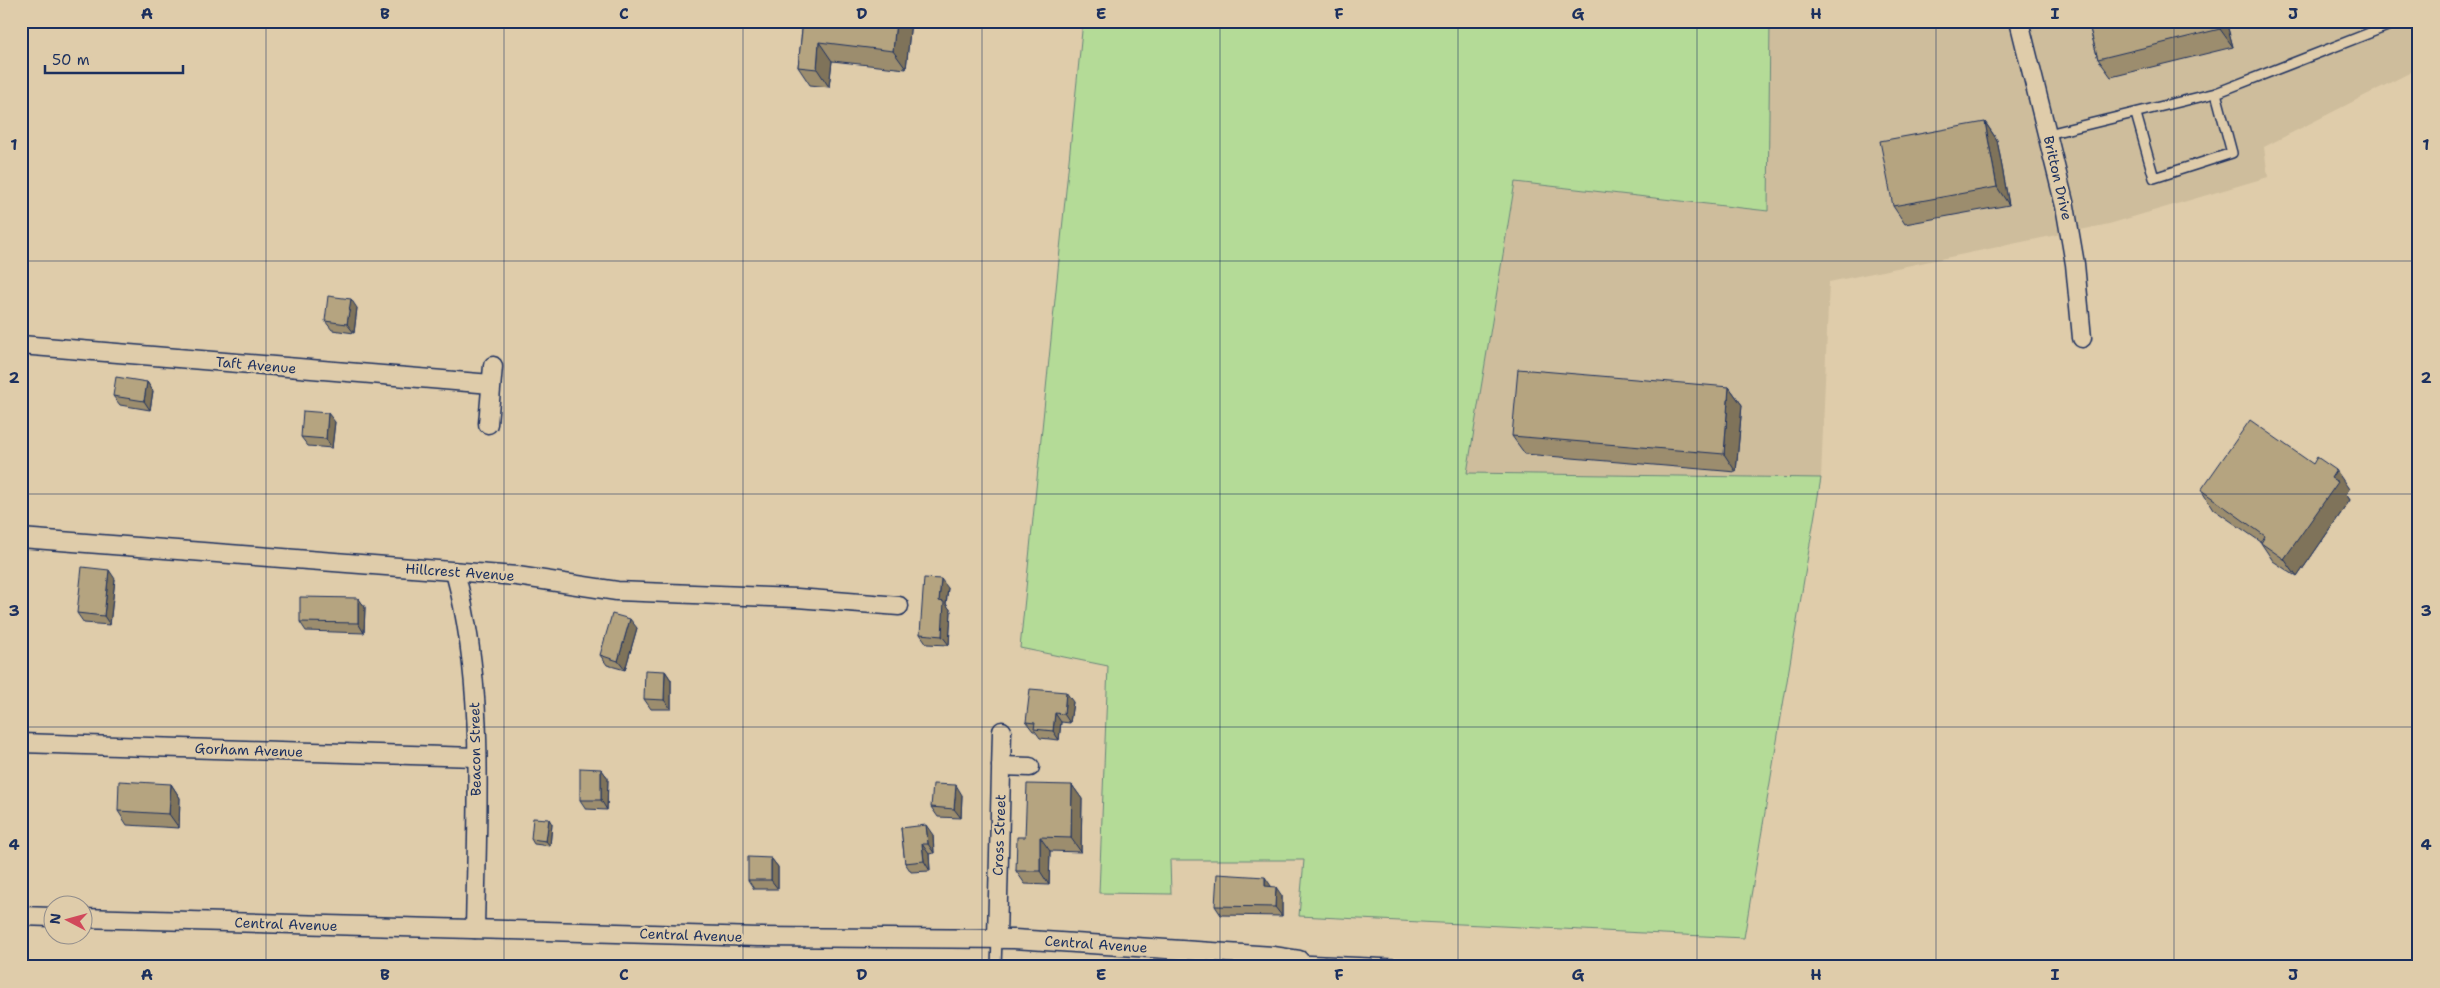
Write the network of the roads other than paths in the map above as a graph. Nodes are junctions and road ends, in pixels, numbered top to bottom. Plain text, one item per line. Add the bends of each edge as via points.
1 (2019, 21) edge
2 (2390, 25) dead end
3 (2216, 93) junction
4 (2136, 114) junction
5 (2048, 134) junction
6 (2082, 338) dead end
7 (21, 345) edge
8 (493, 366) dead end
9 (491, 384) junction
10 (488, 424) dead end
11 (21, 538) edge
12 (455, 572) junction
13 (899, 606) dead end
14 (1002, 732) dead end
15 (21, 743) edge
16 (476, 757) junction
17 (1001, 766) junction
18 (1030, 767) dead end
19 (21, 916) edge
20 (42, 917) edge
21 (92, 918) edge
22 (475, 929) junction
23 (997, 938) junction
24 (1299, 960) joint
25 (996, 967) edge
26 (1396, 967) edge

1 - 5 street, Britton Drive
2 - 3 lane
3 - 4 lane
3 - 4 lane via 2232,153 2154,178
4 - 5 lane
5 - 6 street, Britton Drive via 2071,235
7 - 9 street, Taft Avenue
8 - 9 street
9 - 10 street
11 - 12 street, Hillcrest Avenue
12 - 13 street, Hillcrest Avenue via 536,578 617,591 797,598
12 - 16 street, Beacon Street via 469,632
14 - 17 street, Cross Street
15 - 16 street, Gorham Avenue
16 - 22 street, Beacon Street
17 - 18 street
17 - 23 street, Cross Street
19 - 20 street
21 - 22 street, Central Avenue
22 - 23 street, Central Avenue via 800,938
23 - 24 street, Central Avenue
23 - 25 lane
24 - 26 lane via 1394,964

